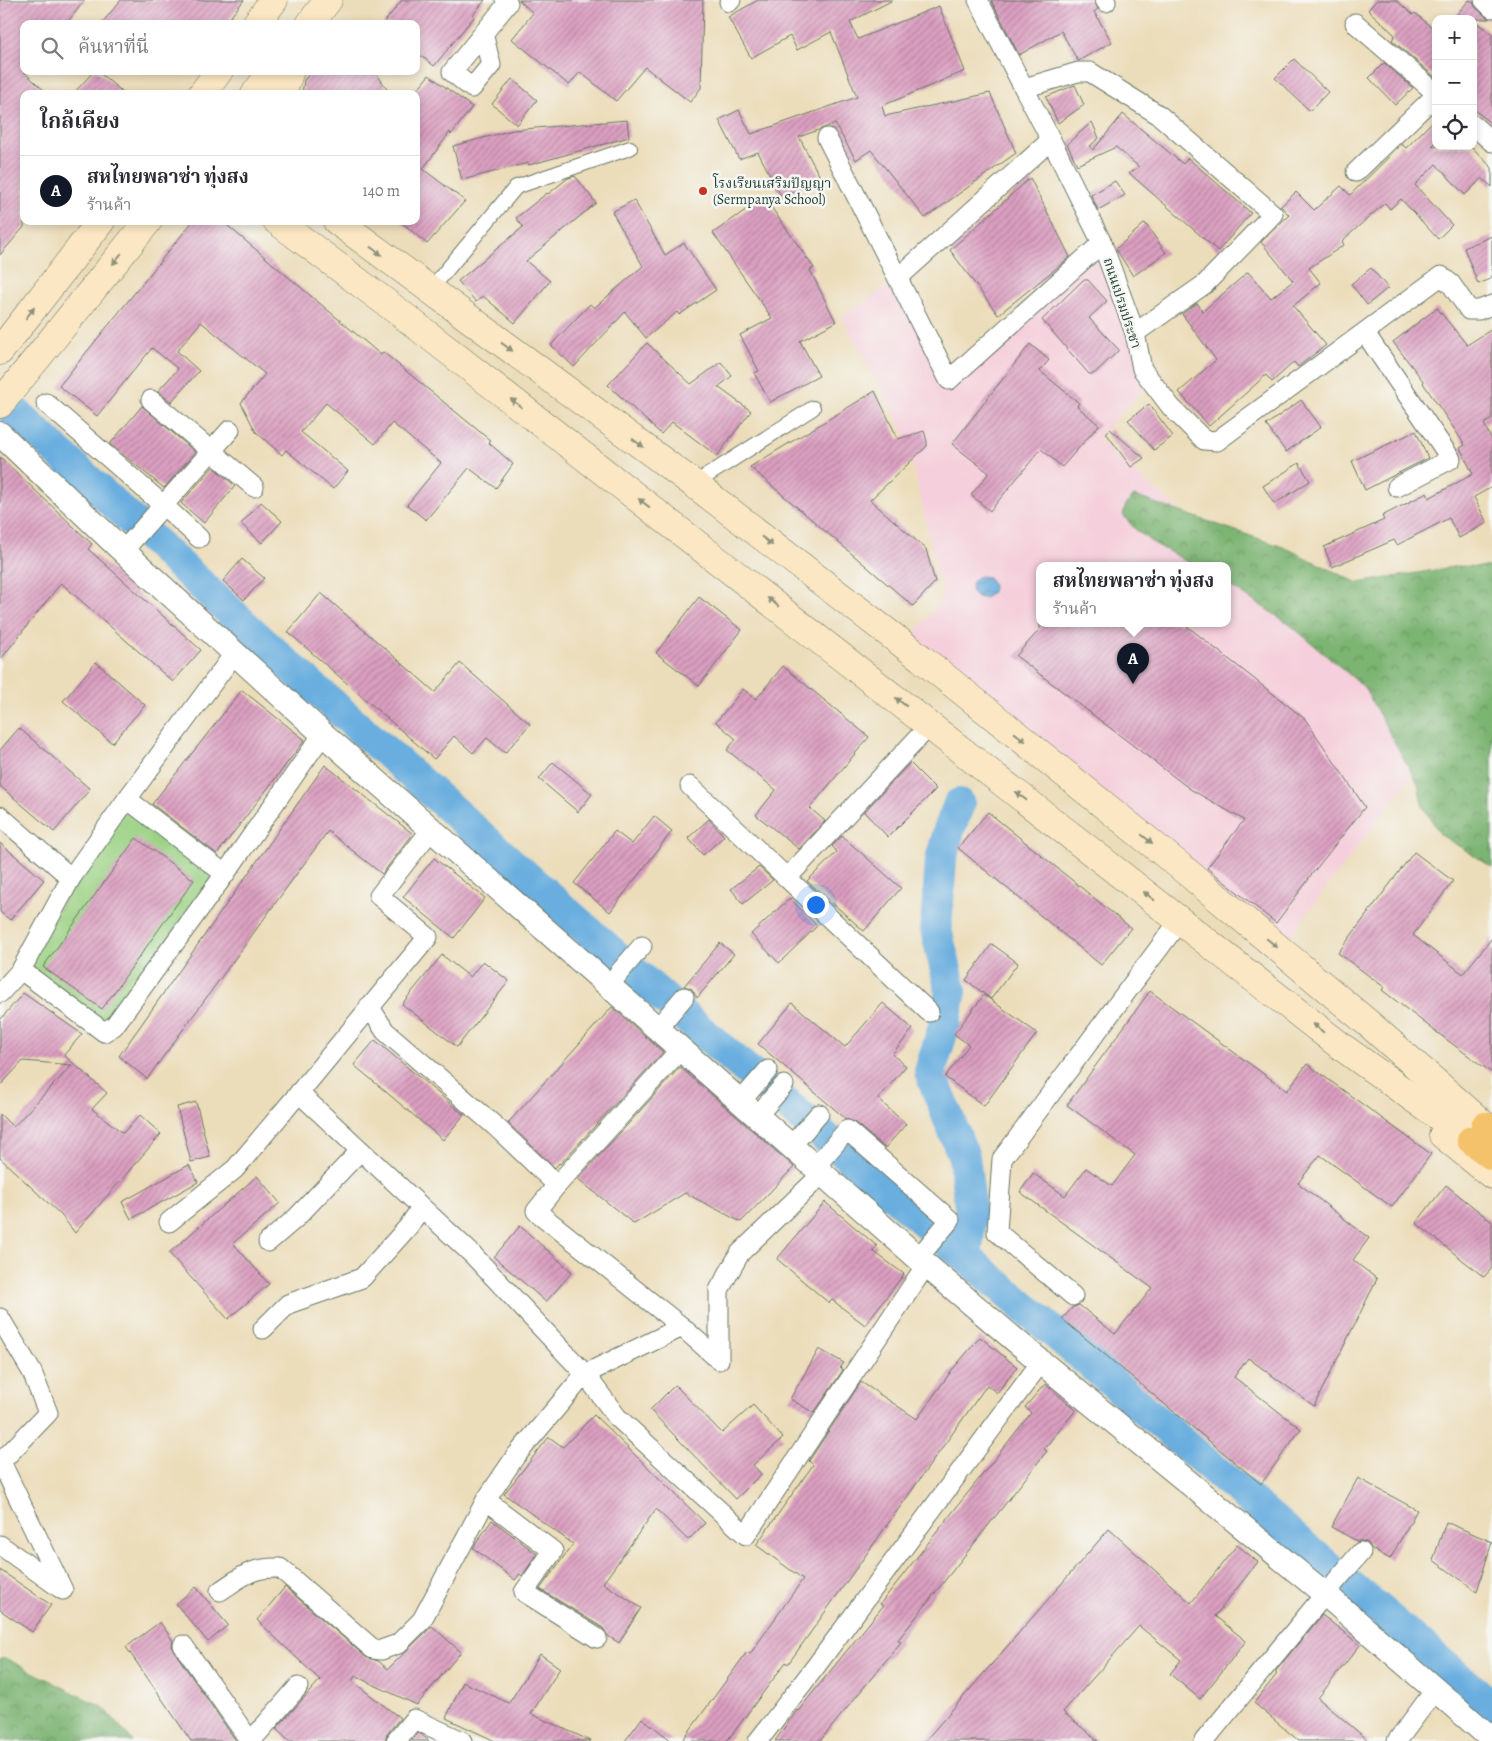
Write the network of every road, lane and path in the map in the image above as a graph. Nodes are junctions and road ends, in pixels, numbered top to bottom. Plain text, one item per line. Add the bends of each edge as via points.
1 (274, 0) edge
2 (328, 0) edge
3 (335, 0) edge
4 (505, 0) edge
5 (978, 0) edge
6 (1484, 0) edge
7 (1492, 8) edge
8 (259, 20) edge
9 (313, 20) edge
10 (322, 20) edge
11 (1355, 23) dead end
12 (483, 33) dead end
13 (216, 75) edge
14 (269, 75) edge
15 (289, 75) edge
16 (1024, 88) junction
17 (205, 90) edge
18 (257, 90) edge
19 (283, 90) edge
20 (1432, 90) edge
21 (1432, 98) edge
22 (1477, 129) edge
23 (827, 138) dead end
24 (1051, 140) junction
25 (1492, 142) edge
26 (630, 148) dead end
27 (1356, 172) dead end
28 (97, 225) edge
29 (145, 225) edge
30 (282, 225) edge
31 (343, 225) edge
32 (1102, 243) junction
33 (898, 278) junction
34 (430, 290) junction
35 (1492, 305) edge
36 (1365, 333) junction
37 (1135, 334) junction
38 (0, 351) edge
39 (8, 394) edge
40 (151, 400) dead end
41 (46, 403) dead end
42 (813, 408) dead end
43 (230, 430) dead end
44 (0, 434) edge
45 (211, 450) junction
46 (694, 484) junction
47 (254, 487) dead end
48 (1397, 487) dead end
49 (157, 511) junction
50 (199, 538) dead end
51 (127, 546) junction
52 (234, 654) junction
53 (930, 725) junction
54 (322, 734) junction
55 (690, 786) dead end
56 (127, 799) junction
57 (0, 816) edge
58 (431, 830) junction
59 (225, 874) junction
60 (71, 878) junction
61 (787, 878) junction
62 (1180, 920) junction
63 (642, 946) dead end
64 (21, 970) junction
65 (613, 980) junction
66 (0, 993) edge
67 (684, 997) dead end
68 (370, 1006) junction
69 (929, 1012) dead end
70 (657, 1029) junction
71 (1342, 1047) junction
72 (680, 1050) junction
73 (768, 1070) dead end
74 (784, 1085) dead end
75 (299, 1093) junction
76 (749, 1108) junction
77 (819, 1114) dead end
78 (1486, 1132) edge
79 (791, 1146) junction
80 (360, 1151) junction
81 (817, 1169) junction
82 (1492, 1175) edge
83 (556, 1185) junction
84 (421, 1208) junction
85 (169, 1222) dead end
86 (268, 1242) dead end
87 (921, 1260) junction
88 (1073, 1296) dead end
89 (0, 1318) edge
90 (682, 1327) junction
91 (263, 1329) dead end
92 (1041, 1362) junction
93 (585, 1374) junction
94 (0, 1462) edge
95 (486, 1500) junction
96 (0, 1545) edge
97 (1361, 1552) dead end
98 (220, 1591) dead end
99 (1325, 1594) junction
100 (597, 1638) dead end
101 (183, 1645) dead end
102 (298, 1687) dead end
103 (1435, 1690) junction
104 (1492, 1739) edge
105 (251, 1741) edge
106 (396, 1741) edge
107 (462, 1741) edge
108 (758, 1741) edge
109 (1204, 1741) edge
110 (1396, 1741) edge

1 - 8 main road
2 - 9 main road
3 - 10 main road
4 - 12 street via 508,3
5 - 16 street, ถนนเปรมประชา
6 - 7 street
11 - 20 street
13 - 17 main road
14 - 18 main road
15 - 19 main road
16 - 24 street, ถนนเปรมประชา
16 - 37 street via 1078,72 1090,72 1159,115 1273,214 1205,284
21 - 27 street
22 - 25 street
23 - 33 street
24 - 32 street, ถนนเปรมประชา
24 - 33 street
26 - 34 street via 516,187
38 -> 28 main road
29 -> 39 main road
53 -> 30 main road
31 -> 34 main road
32 - 33 street via 949,380
32 - 37 street, ถนนเปรมประชา
34 -> 46 main road
35 - 36 street, ถนนเปรมประชา via 1469,310 1451,284 1440,276
36 - 37 street, ถนนเปรมประชา via 1217,442 1204,440 1156,388 1142,369
36 - 48 street via 1451,459
40 - 45 street
41 - 49 street
42 - 46 street
43 - 45 street
44 - 51 street
45 - 47 street
45 - 49 street
46 -> 78 main road via 921,658 1181,867 1370,1024
49 - 50 street
49 - 51 street
51 - 52 street
52 - 54 street
52 - 56 street
53 - 61 street
62 -> 53 main road
54 - 58 street
54 - 59 street
55 - 61 street
56 - 59 street
56 - 60 street
57 - 60 street
58 - 65 street
58 - 68 street via 379,896 428,936
59 - 64 street via 114,1026 104,1032
60 - 64 street
61 - 69 street
71 -> 62 main road
62 - 88 street via 1002,1159 997,1232
63 - 65 street
64 - 66 street
65 - 70 street
67 - 70 street
68 - 75 street
68 - 83 street via 385,1031 495,1126
70 - 72 street
71 - 78 main road
71 - 82 main road
72 - 76 street
72 - 83 street
73 - 76 street
74 - 76 street
75 - 80 street
75 - 85 street via 235,1169
76 - 79 street
77 - 79 street
79 - 81 street
80 - 84 street
80 - 86 street via 296,1218
81 - 87 street
81 - 87 street via 847,1130 950,1220
81 - 90 street via 740,1253 719,1290 719,1360
83 - 90 street via 536,1211
84 - 91 street via 362,1278 288,1304
84 - 93 street via 473,1255
87 - 92 street
87 - 93 street via 746,1535 617,1417
89 - 94 street via 32,1372 48,1413
90 - 93 street
92 - 99 street
92 - 108 street
93 - 95 street via 515,1457
94 - 96 street via 63,1590
95 - 98 street via 422,1620 398,1644 382,1650 373,1649 280,1568 249,1571
95 - 100 street via 553,1551 524,1592
97 - 99 street
99 - 103 street
99 - 109 street
101 - 105 street
102 - 105 street
103 - 104 street
103 - 110 street
106 - 107 street via 414,1719

